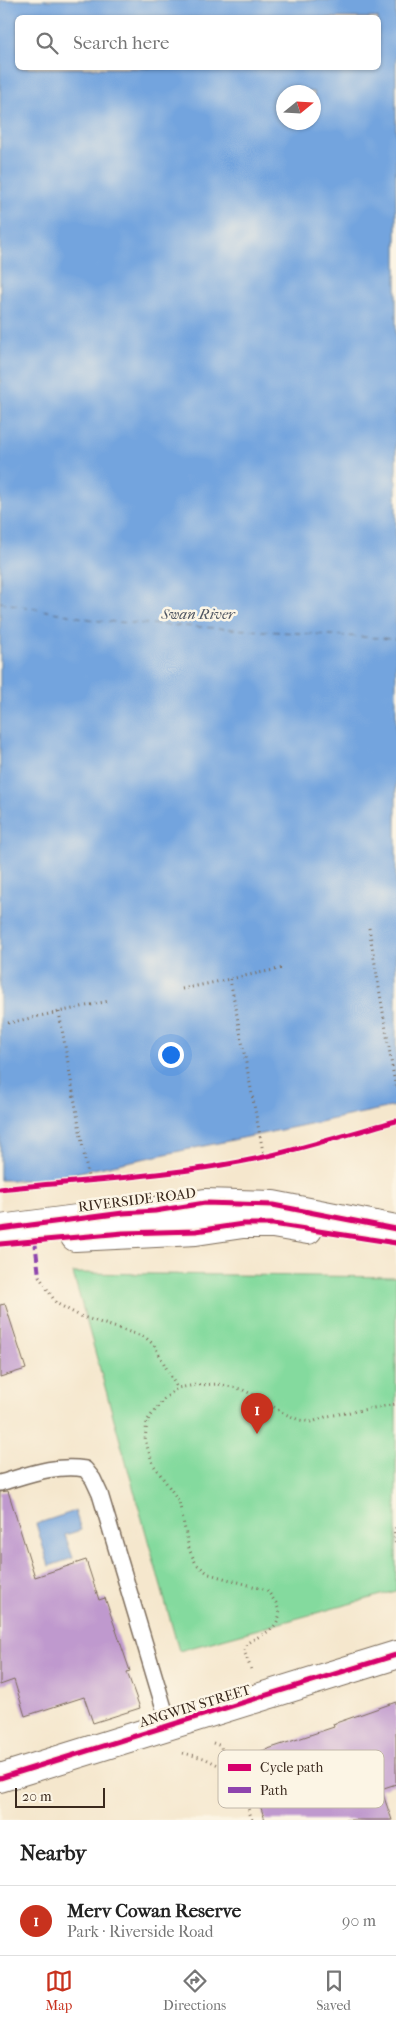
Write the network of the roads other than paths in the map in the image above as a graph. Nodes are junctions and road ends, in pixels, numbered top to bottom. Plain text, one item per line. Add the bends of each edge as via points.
1 (0, 1229) edge
2 (396, 1229) edge
3 (0, 1244) edge
4 (396, 1244) edge
5 (0, 1483) edge
6 (396, 1655) edge
7 (170, 1725) junction
8 (0, 1778) edge

1 - 2 street, RIVERSIDE ROAD via 205,1203 274,1205
3 - 4 street via 273,1224
5 - 7 lane via 47,1469 70,1466 85,1469 93,1479
6 - 7 street, ANGWIN STREET
7 - 8 street, ANGWIN STREET

